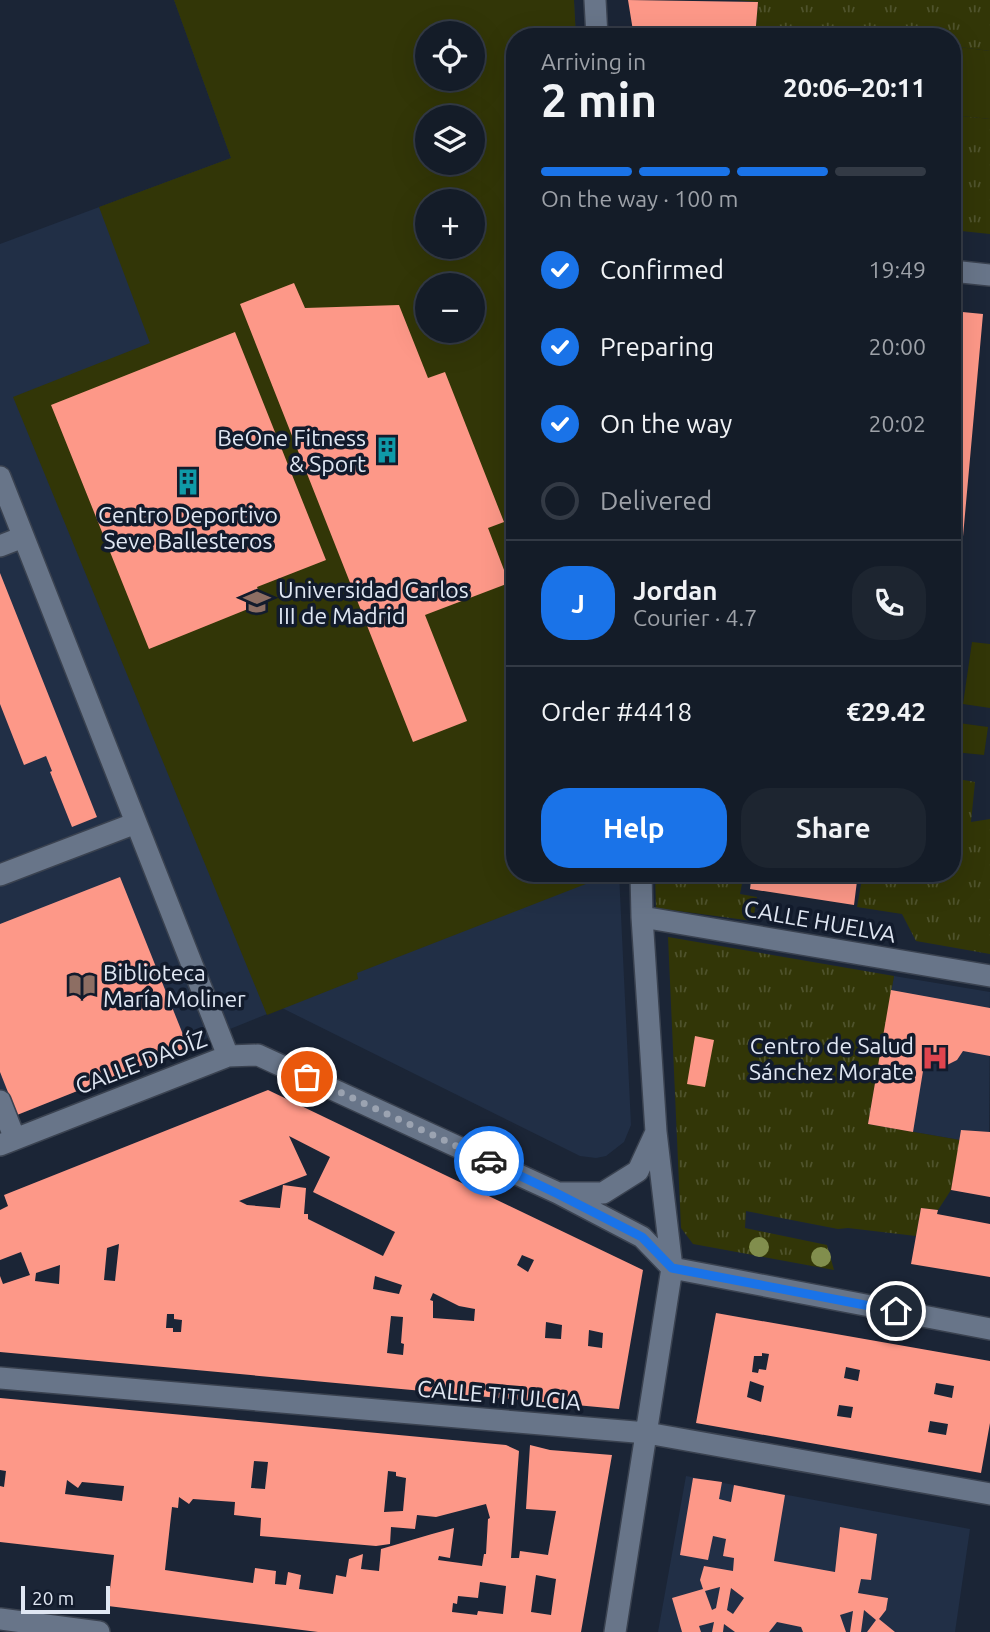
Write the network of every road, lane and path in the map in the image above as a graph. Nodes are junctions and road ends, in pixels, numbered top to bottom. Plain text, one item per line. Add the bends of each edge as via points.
1 (595, 0) edge
2 (597, 28) edge
3 (961, 272) edge
4 (990, 275) edge
5 (0, 477) edge
6 (23, 537) junction
7 (0, 546) edge
8 (135, 823) junction
9 (0, 875) edge
10 (641, 882) edge
11 (642, 917) junction
12 (990, 976) edge
13 (228, 1056) junction
14 (0, 1101) edge
15 (656, 1132) junction
16 (8, 1142) edge
17 (558, 1194) junction
18 (672, 1268) junction
19 (990, 1329) edge
20 (0, 1378) edge
21 (647, 1433) junction
22 (990, 1494) edge
23 (0, 1619) edge
24 (99, 1632) edge
25 (615, 1632) edge

1 - 2 street
3 - 4 street
5 - 6 street
6 - 7 street
6 - 8 street
8 - 9 street
8 - 13 street
10 - 11 street
11 - 12 street, CALLE HUELVA
11 - 15 street
13 - 16 street, CALLE DAOÍZ
13 - 17 street, CALLE DAOÍZ via 258,1055 282,1065
14 - 16 street
15 - 17 street via 638,1171 604,1193
15 - 18 street
17 - 18 street, CALLE DAOÍZ via 642,1237
18 - 19 street
18 - 21 street
20 - 21 street, CALLE TITULCIA
21 - 22 street, CALLE TITULCIA
21 - 25 street
23 - 24 street

